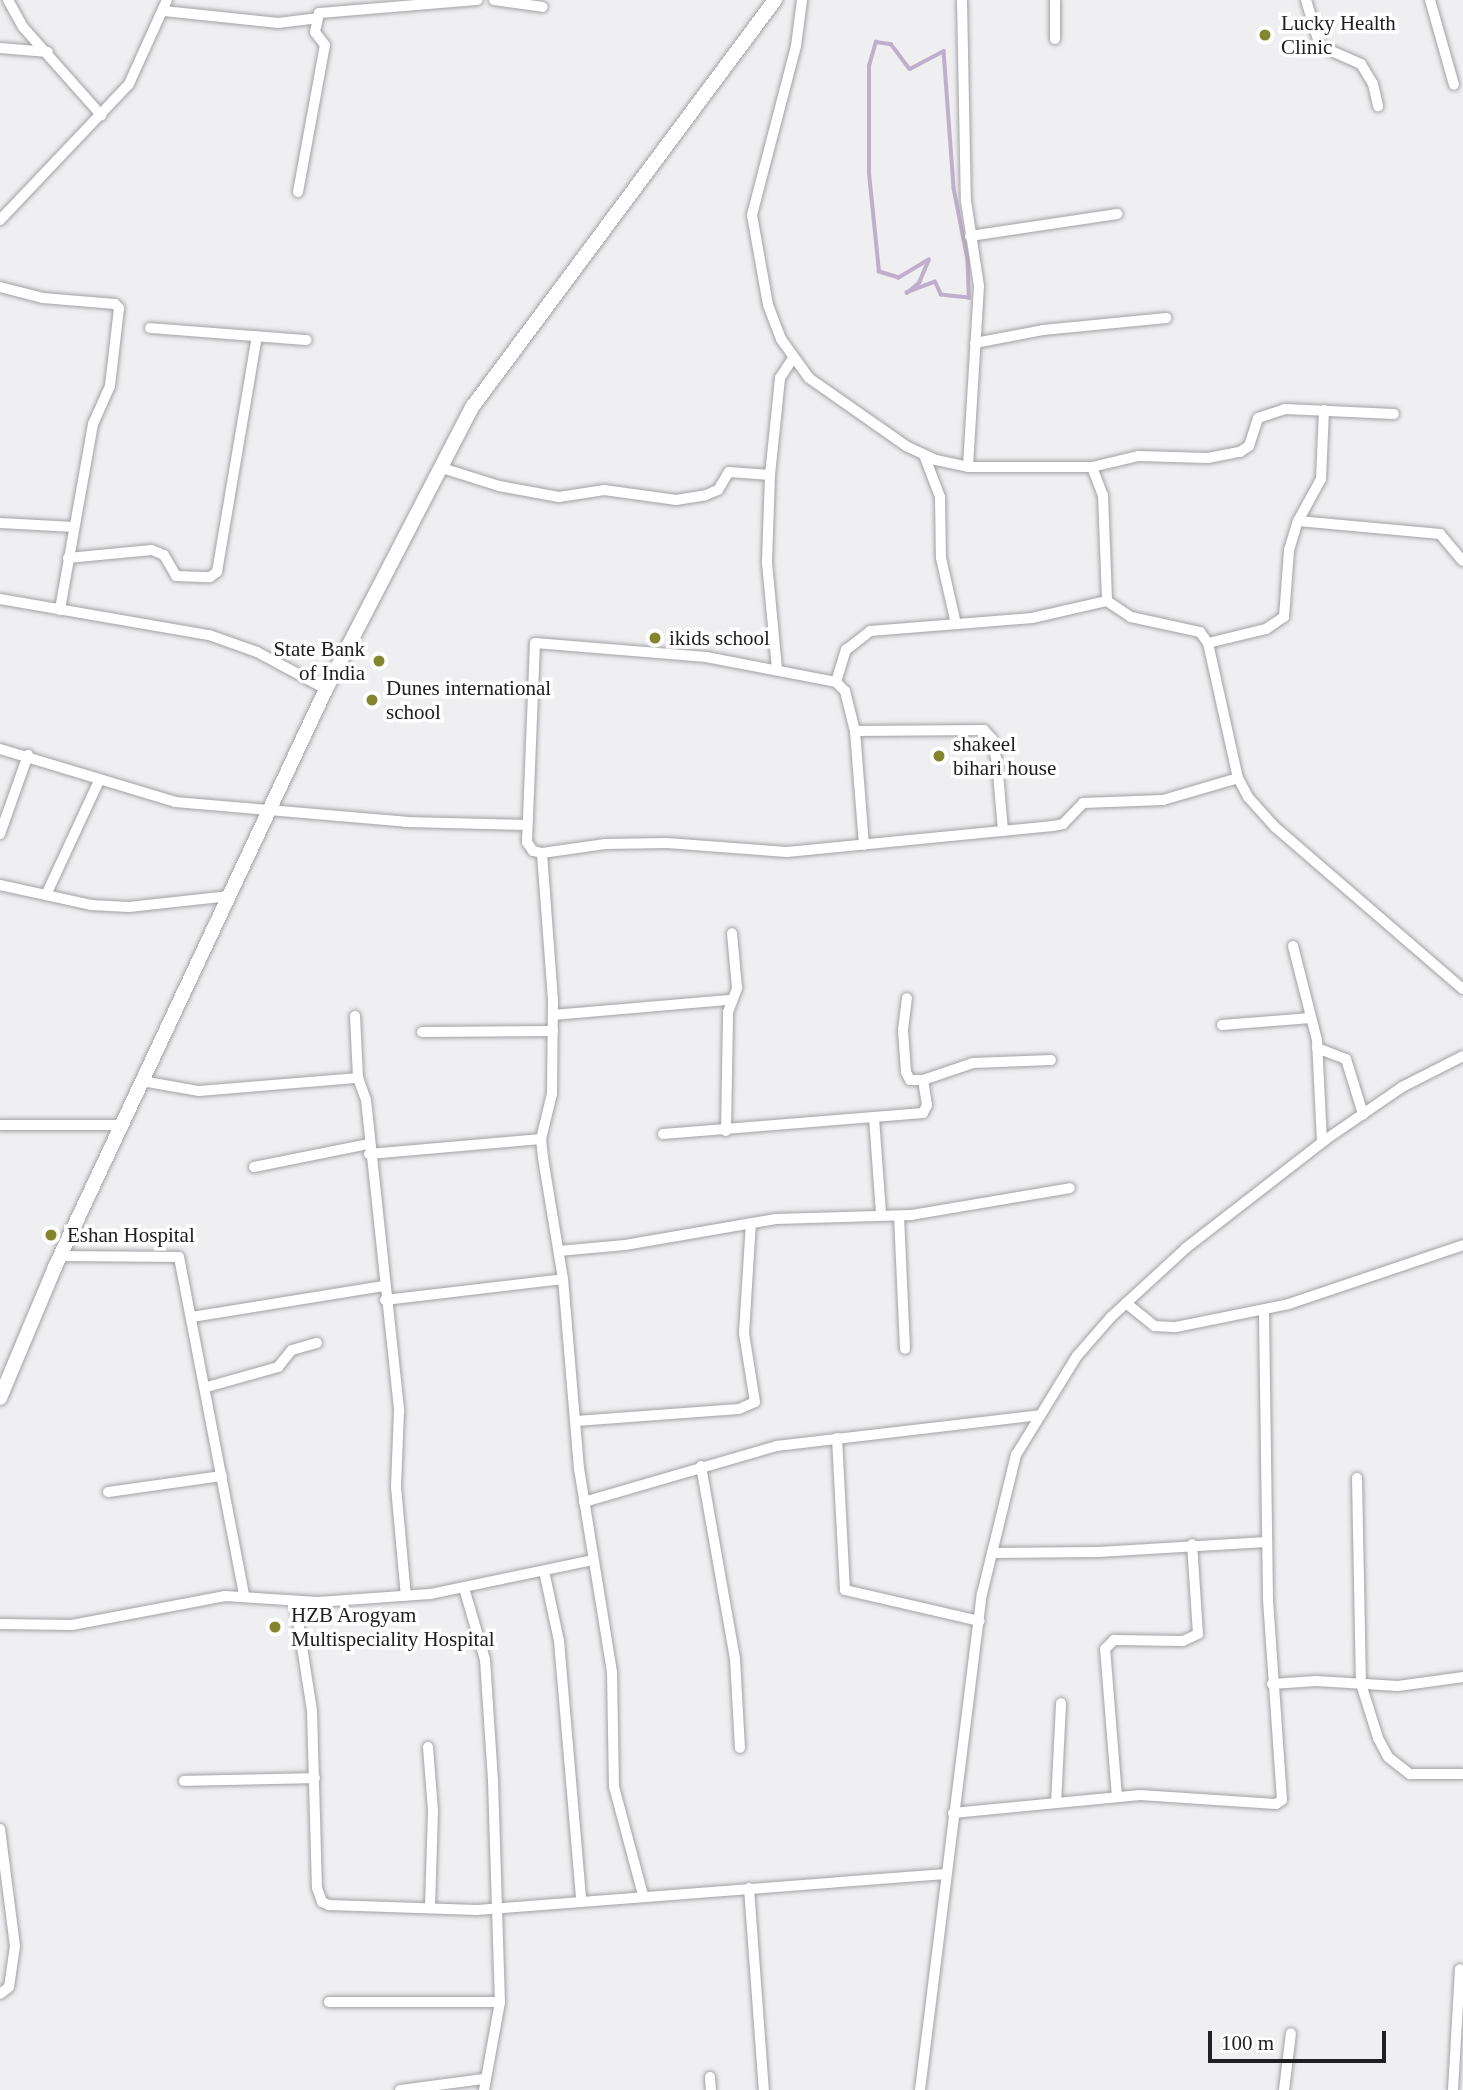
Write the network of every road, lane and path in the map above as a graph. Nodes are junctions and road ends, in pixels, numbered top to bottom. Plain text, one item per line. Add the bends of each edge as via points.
1 (8, 0) edge
2 (477, 0) edge
3 (494, 0) edge
4 (775, 0) edge
5 (802, 0) edge
6 (962, 0) edge
7 (1055, 0) edge
8 (1306, 0) edge
9 (1430, 0) edge
10 (165, 6) edge
11 (543, 6) dead end
12 (317, 18) junction
13 (1055, 39) dead end
14 (0, 48) edge
15 (48, 52) junction
16 (1454, 85) dead end
17 (1378, 106) dead end
18 (101, 115) junction
19 (298, 192) dead end
20 (1117, 214) dead end
21 (0, 220) edge
22 (970, 236) junction
23 (0, 288) edge
24 (1166, 317) dead end
25 (150, 328) dead end
26 (257, 335) junction
27 (307, 340) dead end
28 (975, 343) junction
29 (793, 359) junction
30 (1324, 410) junction
31 (1394, 414) dead end
32 (925, 455) junction
33 (968, 467) junction
34 (1092, 467) junction
35 (442, 468) junction
36 (770, 475) junction
37 (1298, 521) junction
38 (0, 523) edge
39 (74, 527) junction
40 (68, 558) junction
41 (1463, 561) edge
42 (0, 599) edge
43 (1107, 601) junction
44 (60, 610) junction
45 (956, 624) junction
46 (1208, 643) junction
47 (777, 668) junction
48 (836, 682) junction
49 (326, 689) junction
50 (855, 731) junction
51 (0, 749) edge
52 (29, 755) junction
53 (1238, 778) junction
54 (99, 781) junction
55 (268, 813) junction
56 (527, 825) junction
57 (1003, 831) junction
58 (0, 834) edge
59 (864, 845) junction
60 (542, 853) junction
61 (0, 885) edge
62 (46, 894) junction
63 (229, 896) junction
64 (732, 933) dead end
65 (1293, 946) dead end
66 (1463, 989) edge
67 (907, 998) dead end
68 (729, 1000) junction
69 (553, 1015) junction
70 (355, 1016) dead end
71 (1311, 1018) junction
72 (1222, 1025) dead end
73 (553, 1031) junction
74 (422, 1032) dead end
75 (1318, 1048) junction
76 (1463, 1056) edge
77 (1051, 1060) dead end
78 (358, 1078) junction
79 (923, 1080) junction
80 (142, 1082) junction
81 (1363, 1114) junction
82 (874, 1118) junction
83 (0, 1125) edge
84 (122, 1125) junction
85 (726, 1130) junction
86 (663, 1134) dead end
87 (541, 1139) junction
88 (1322, 1142) junction
89 (369, 1149) junction
90 (254, 1167) dead end
91 (1070, 1188) dead end
92 (881, 1214) junction
93 (899, 1216) junction
94 (751, 1223) junction
95 (1463, 1245) edge
96 (559, 1251) junction
97 (61, 1256) junction
98 (563, 1279) junction
99 (384, 1286) junction
100 (385, 1300) junction
101 (1125, 1303) junction
102 (1264, 1310) junction
103 (192, 1317) junction
104 (317, 1343) dead end
105 (905, 1349) dead end
106 (207, 1387) junction
107 (0, 1398) edge
108 (1039, 1415) junction
109 (576, 1420) junction
110 (837, 1438) junction
111 (701, 1466) junction
112 (222, 1476) junction
113 (1357, 1478) dead end
114 (108, 1492) dead end
115 (584, 1502) junction
116 (1266, 1542) junction
117 (1192, 1544) junction
118 (992, 1553) junction
119 (593, 1560) junction
120 (544, 1571) junction
121 (464, 1588) junction
122 (244, 1596) junction
123 (406, 1596) junction
124 (295, 1602) junction
125 (979, 1621) junction
126 (0, 1624) edge
127 (1463, 1677) edge
128 (1272, 1684) junction
129 (1361, 1684) junction
130 (1061, 1703) dead end
131 (428, 1747) dead end
132 (740, 1748) dead end
133 (1463, 1774) edge
134 (315, 1778) junction
135 (184, 1782) dead end
136 (1117, 1797) junction
137 (1056, 1803) junction
138 (953, 1813) junction
139 (0, 1829) edge
140 (946, 1874) junction
141 (749, 1888) junction
142 (643, 1895) junction
143 (581, 1900) junction
144 (430, 1908) junction
145 (496, 1908) junction
146 (1460, 1969) dead end
147 (0, 1994) edge
148 (329, 2002) dead end
149 (500, 2002) junction
150 (1291, 2033) dead end
151 (1459, 2064) edge
152 (710, 2077) dead end
153 (484, 2085) edge
154 (400, 2090) edge
155 (711, 2090) edge
156 (764, 2090) edge
157 (920, 2090) edge
158 (1284, 2090) edge
159 (1453, 2090) edge

1 - 15 street via 23,27
2 - 12 street via 387,10 325,10
3 - 11 street
4 - 35 main road via 501,364
5 - 29 street via 796,46 752,215 768,305
6 - 22 street
7 - 13 street
8 - 17 street via 1320,46 1361,64 1373,84
9 - 16 street
10 - 12 street via 278,23
10 - 18 street via 139,67
12 - 19 street via 315,32 325,45
14 - 15 street
15 - 18 street
18 - 21 street
20 - 22 street
22 - 28 street via 979,286
23 - 39 street via 43,298 115,303 120,308 110,386 93,424
24 - 28 street via 1042,330
25 - 26 street
26 - 27 street
26 - 40 street via 217,572 210,577 176,576 164,555 152,550
28 - 33 street
29 - 32 street via 809,378
29 - 36 street via 780,378
30 - 31 street
30 - 34 street via 1297,408 1262,415 1254,423 1249,446 1240,452 1208,458 1138,456
30 - 37 street via 1321,480
32 - 33 street
32 - 45 street via 940,497 942,558
33 - 34 street
34 - 43 street via 1102,495
35 - 36 street via 499,486 559,497 604,490 676,500 713,493 729,472
35 - 49 main road
36 - 47 street via 767,563
37 - 41 street via 1440,534
37 - 46 street via 1287,561 1286,604 1278,624
38 - 39 street
39 - 40 street
40 - 44 street
42 - 44 street
43 - 45 street via 1032,618
43 - 46 street via 1131,617 1200,632
44 - 49 street via 209,635 257,652
45 - 48 street via 870,631 846,650
46 - 53 street
47 - 48 street
47 - 56 street via 706,657 535,643
48 - 50 street via 845,691
49 - 55 main road
50 - 57 street via 984,730 992,738 997,762
50 - 59 street
51 - 52 street
52 - 54 street
52 - 58 street
53 - 57 street via 1163,800 1083,803 1063,824
53 - 66 street via 1275,827
54 - 55 street via 160,800
54 - 62 street
55 - 56 street
55 - 63 main road
56 - 60 street via 529,848
57 - 59 street
59 - 60 street via 787,852 614,844
60 - 69 street
61 - 62 street
62 - 63 street via 74,904 129,907
63 - 80 main road
64 - 68 street via 737,988
65 - 71 street
67 - 79 street via 903,1030 906,1072 910,1080
68 - 69 street
68 - 85 street
69 - 73 street
70 - 78 street
71 - 72 street
71 - 75 street
73 - 74 street
73 - 87 street via 552,1094
75 - 81 street via 1346,1059
75 - 88 street
76 - 81 street via 1402,1087
77 - 79 street via 973,1063
78 - 80 street via 199,1091
78 - 89 street via 365,1093
79 - 82 street via 928,1105 923,1113
80 - 84 main road
81 - 88 street
82 - 85 street
82 - 92 street
83 - 84 street
84 - 97 main road
85 - 86 street
87 - 89 street
87 - 96 street
88 - 101 street via 1263,1185
89 - 90 street
89 - 99 street
91 - 93 street
92 - 93 street
92 - 94 street
93 - 105 street
94 - 96 street via 625,1245
94 - 109 street via 744,1333 755,1402 739,1409
95 - 102 street
96 - 98 street
97 - 103 street via 179,1257
97 - 107 main road
98 - 100 street
98 - 109 street
99 - 100 street
99 - 103 street
100 - 123 street via 399,1411 396,1487
101 - 102 street via 1154,1326 1166,1328
101 - 108 street via 1077,1356
102 - 116 street
103 - 106 street
104 - 106 street via 296,1348 278,1367
106 - 112 street
108 - 110 street
108 - 118 street via 1016,1455
109 - 115 street
110 - 111 street via 739,1454
110 - 125 street via 845,1590 853,1596 912,1603
111 - 115 street via 653,1485
111 - 132 street via 735,1659
112 - 114 street
112 - 122 street
113 - 129 street
115 - 119 street
116 - 117 street
116 - 128 street
117 - 118 street via 1098,1552
117 - 136 street via 1198,1634 1184,1641 1114,1640 1105,1648
118 - 125 street
119 - 120 street
119 - 142 street via 615,1701 614,1787
120 - 121 street
120 - 143 street via 559,1641
121 - 123 street
121 - 145 street via 488,1681
122 - 124 street
122 - 126 street via 204,1599 72,1625
123 - 124 street
124 - 134 street via 312,1712
125 - 138 street
127 - 129 street via 1398,1686
128 - 129 street
128 - 136 street via 1282,1800 1276,1804 1199,1796
129 - 133 street via 1378,1738 1399,1769 1422,1776
130 - 137 street
131 - 144 street via 433,1811
134 - 135 street
134 - 144 street via 317,1888 322,1902
136 - 137 street
137 - 138 street
138 - 140 street
139 - 147 street via 15,1946 9,1987
140 - 141 street
140 - 157 street
141 - 142 street
141 - 156 street
142 - 143 street
143 - 145 street
144 - 145 street
145 - 149 street
146 - 151 street
148 - 149 street
149 - 153 street
150 - 158 street
151 - 159 street
152 - 155 street
153 - 154 street

